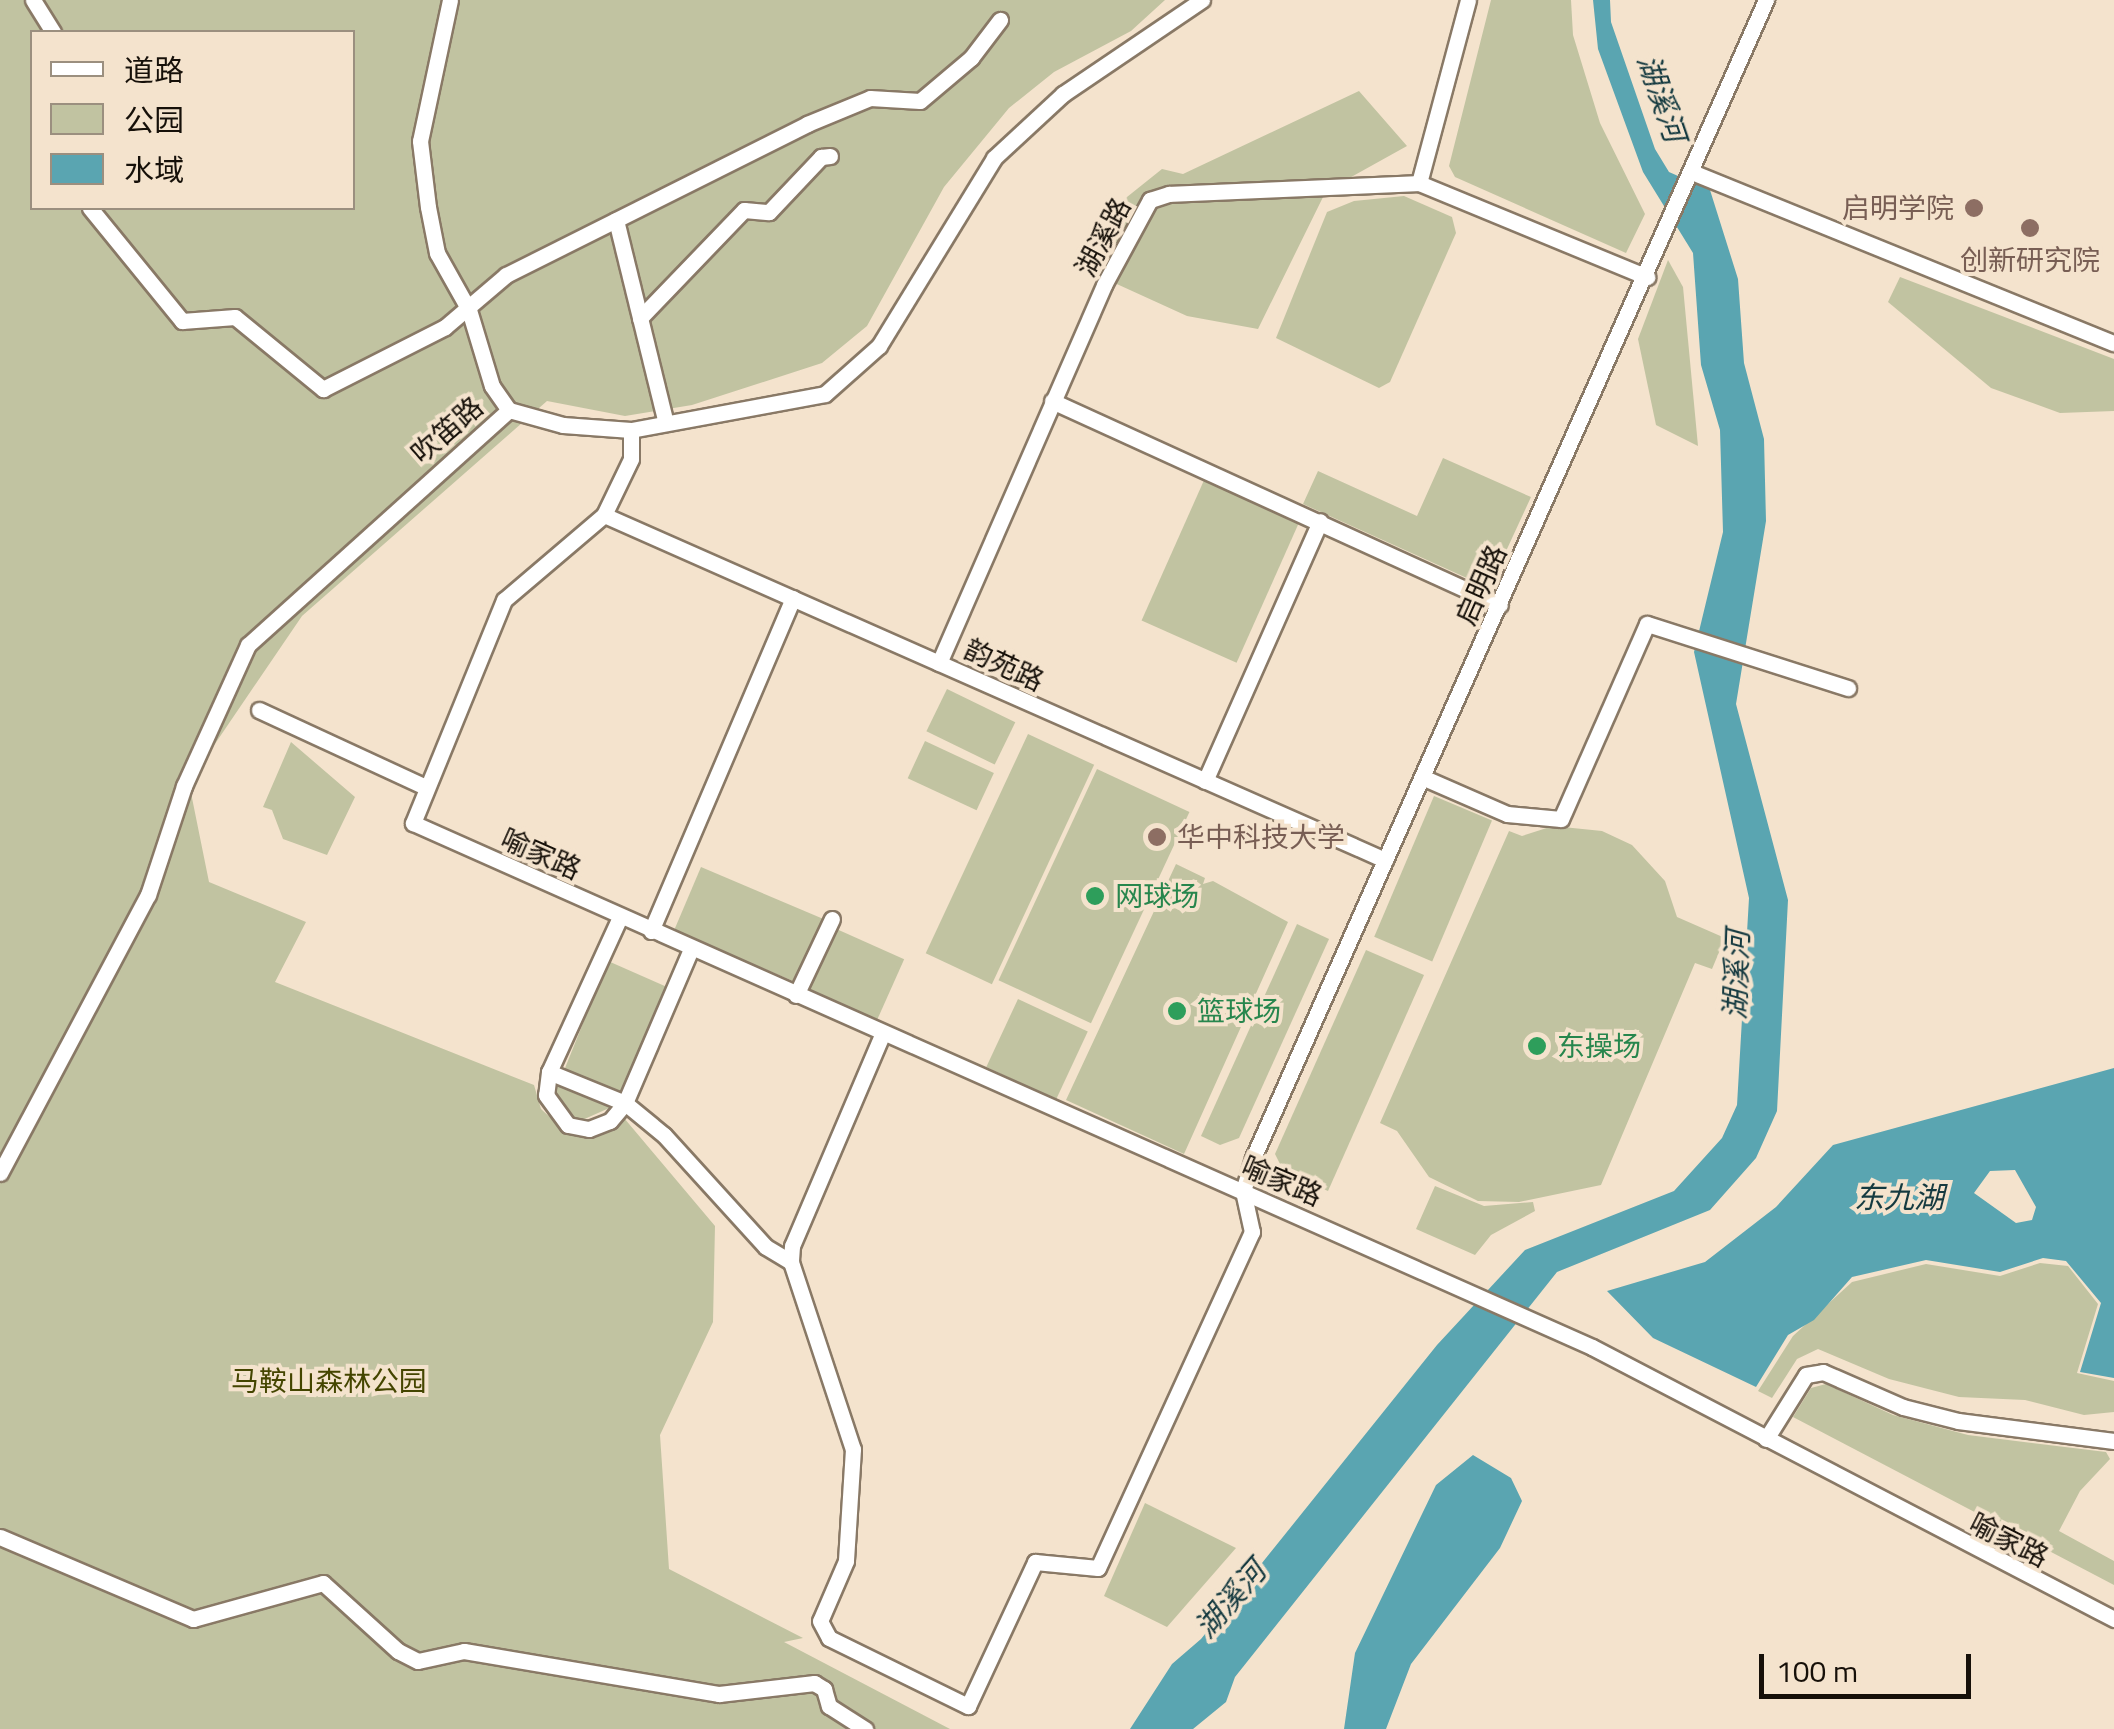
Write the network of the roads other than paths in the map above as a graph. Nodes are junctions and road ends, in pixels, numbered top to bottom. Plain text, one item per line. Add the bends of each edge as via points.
1 (34, 0) edge
2 (450, 0) edge
3 (1202, 0) edge
4 (1468, 0) edge
5 (1766, 0) edge
6 (1000, 20) dead end
7 (52, 30) edge
8 (830, 156) dead end
9 (1692, 173) junction
10 (1418, 182) junction
11 (92, 210) edge
12 (616, 220) junction
13 (1646, 277) junction
14 (470, 310) junction
15 (640, 318) junction
16 (2114, 343) edge
17 (1052, 401) junction
18 (509, 410) junction
19 (666, 423) junction
20 (630, 430) junction
21 (604, 515) junction
22 (1320, 521) junction
23 (792, 598) junction
24 (1500, 605) junction
25 (939, 663) junction
26 (1848, 688) dead end
27 (259, 710) dead end
28 (1422, 777) junction
29 (1205, 780) junction
30 (426, 787) junction
31 (1384, 860) junction
32 (620, 917) junction
33 (832, 919) dead end
34 (651, 930) junction
35 (691, 949) junction
36 (796, 995) junction
37 (882, 1035) junction
38 (549, 1072) junction
39 (625, 1104) junction
40 (5, 1155) edge
41 (0, 1173) edge
42 (1243, 1191) junction
43 (792, 1262) junction
44 (1766, 1439) junction
45 (2114, 1442) edge
46 (0, 1537) edge
47 (2114, 1618) edge
48 (866, 1729) edge

1 - 7 street
2 - 14 street via 420,141 437,252
3 - 19 street, 吹笛路 via 1063,94 994,158 880,346 824,394
4 - 10 street
5 - 9 street, 启明路
6 - 12 street via 970,58 920,101 870,98
8 - 15 street via 821,157 770,212 744,210
9 - 13 street, 启明路
9 - 16 street
10 - 13 street
10 - 17 street, 湖溪路 via 1150,200
11 - 14 street via 182,321 235,317 324,389
12 - 14 street via 506,275
12 - 15 street
13 - 24 street, 启明路
14 - 18 street via 492,386
15 - 19 street
17 - 22 street
17 - 25 street, 湖溪路
18 - 20 street, 吹笛路 via 564,425
18 - 40 street, 吹笛路 via 248,645 184,786 148,895
19 - 20 street, 吹笛路
20 - 21 street via 631,460
21 - 23 street, 韵苑路
21 - 30 street via 504,600
22 - 24 street
22 - 29 street
23 - 25 street, 韵苑路
23 - 34 street
24 - 28 street, 启明路
25 - 29 street, 韵苑路
26 - 28 street via 1647,624 1561,819 1507,814
27 - 30 street
28 - 31 street, 启明路
29 - 31 street, 韵苑路
30 - 32 street, 喻家路 via 414,823
31 - 42 street, 启明路
32 - 34 street, 喻家路
32 - 38 street
33 - 36 street
34 - 35 street, 喻家路
35 - 36 street, 喻家路
35 - 39 street
36 - 37 street, 喻家路
37 - 42 street, 喻家路
37 - 43 street via 792,1246
38 - 39 street
38 - 39 street via 546,1095 568,1125 589,1129 610,1121
39 - 43 street via 664,1135 766,1246
40 - 41 street, 吹笛路
42 - 43 street via 1252,1232 1098,1568 1035,1562 968,1706 829,1638 820,1621 846,1561 853,1450
42 - 44 street, 喻家路 via 1456,1284
44 - 45 street via 1806,1375 1823,1372 1902,1407 1958,1421
44 - 47 street, 喻家路
46 - 48 street via 193,1619 323,1582 398,1652 418,1661 464,1651 719,1694 814,1683 829,1706

